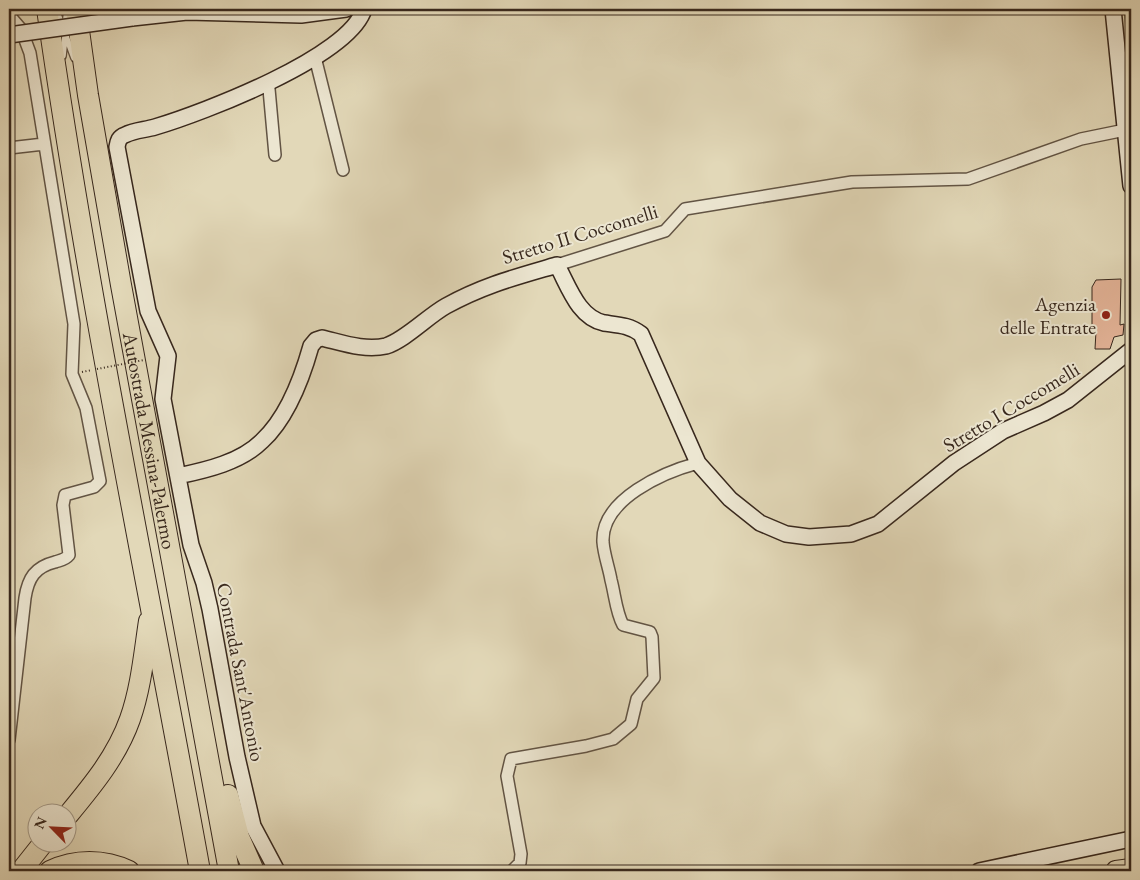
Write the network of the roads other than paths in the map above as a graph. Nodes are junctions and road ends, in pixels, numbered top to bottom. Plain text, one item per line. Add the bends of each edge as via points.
1 (47, 9) edge
2 (56, 9) edge
3 (67, 9) edge
4 (76, 9) edge
5 (346, 9) edge
6 (364, 9) edge
7 (1113, 9) edge
8 (299, 12) edge
9 (9, 15) edge
10 (65, 33) junction
11 (9, 35) edge
12 (315, 57) junction
13 (266, 83) junction
14 (88, 94) junction
15 (60, 98) junction
16 (1125, 130) junction
17 (44, 144) junction
18 (9, 148) edge
19 (275, 156) dead end
20 (343, 170) dead end
21 (1131, 186) edge
22 (557, 265) junction
23 (1131, 350) edge
24 (698, 463) junction
25 (178, 476) junction
26 (170, 554) junction
27 (152, 607) junction
28 (9, 740) edge
29 (78, 802) edge
30 (1131, 839) edge
31 (36, 852) edge
32 (1131, 868) edge
33 (21, 871) edge
34 (50, 871) edge
35 (129, 871) edge
36 (200, 871) edge
37 (229, 871) edge
38 (254, 871) edge
39 (276, 871) edge
40 (512, 871) edge
41 (979, 871) edge
42 (1116, 871) edge

1 - 15 highway, Autostrada Messina-Palermo
2 - 10 lane
3 - 10 lane
4 - 14 highway, Autostrada Messina-Palermo
5 - 8 street
6 - 12 street via 362,17 343,38
7 - 16 street
8 - 11 street, bridge via 187,12
9 - 17 street via 28,44
10 - 14 lane
10 - 15 lane
12 - 13 street
12 - 20 street
13 - 19 street
13 - 25 street, Contrada Sant'Antonio via 118,140 148,312 168,356 163,400
14 - 26 highway, Autostrada Messina-Palermo
15 - 27 highway, Autostrada Messina-Palermo
16 - 21 street
16 - 22 street, Stretto II Coccomelli via 1081,139 968,179 852,182 686,209 665,232
17 - 18 street
17 - 28 street via 74,324 72,374 86,408 100,482 94,487 65,495 64,514 70,554 62,561 38,570 30,580 25,598
22 - 24 street, Stretto I Coccomelli via 583,312 593,320 633,328 641,334
22 - 25 street, Stretto II Coccomelli via 497,281 468,294 387,346 366,348 322,338 316,340 291,401 262,441 223,464
23 - 24 street, Stretto I Coccomelli via 1068,400 1003,431 954,463 878,524 851,534 809,537 786,534 760,523 730,499
24 - 40 street via 677,470 632,494 617,506 606,526 603,542 618,613 623,625 650,632 654,678 637,699 631,724 613,739 511,759 507,776 521,854 520,863
25 - 39 street, Contrada Sant'Antonio via 191,545 210,609 250,815 260,844
26 - 37 highway, Autostrada Messina-Palermo
26 - 38 highway via 189,596 231,811
27 - 29 highway via 130,720 103,771
27 - 36 highway, Autostrada Messina-Palermo
30 - 41 street
31 - 33 highway
32 - 42 highway
34 - 35 highway via 85,862 114,865

